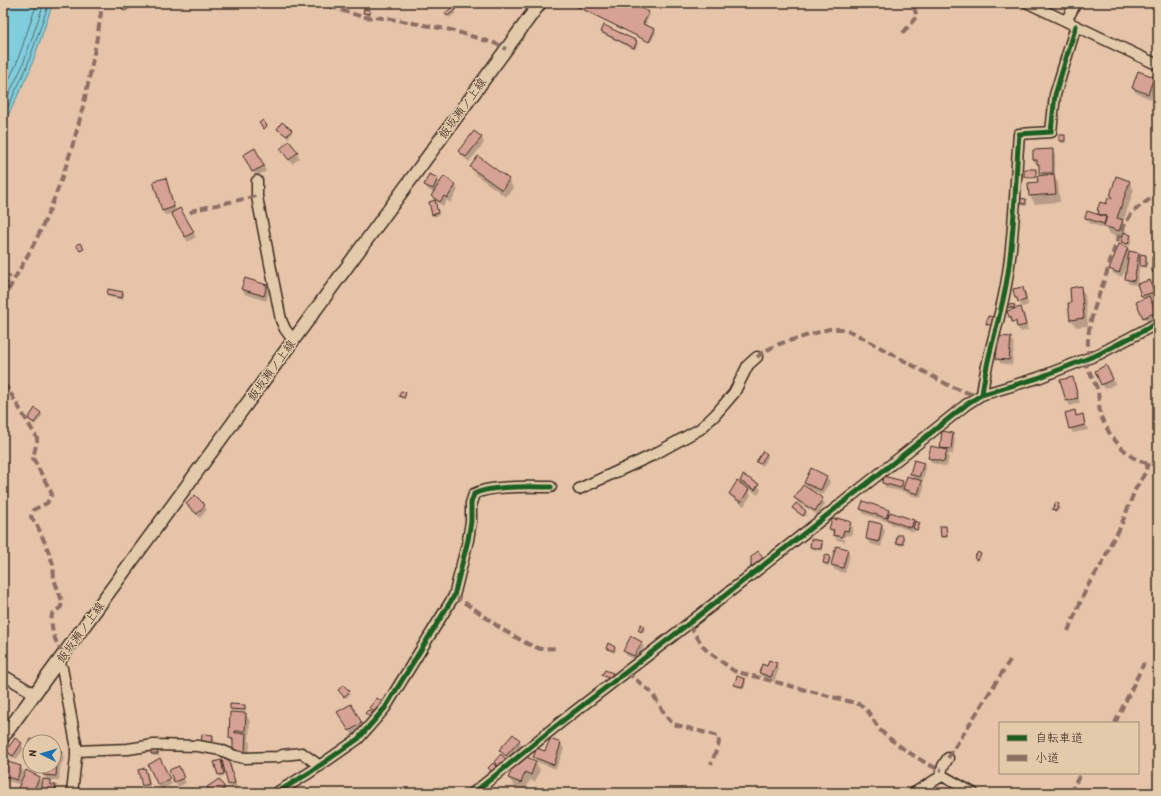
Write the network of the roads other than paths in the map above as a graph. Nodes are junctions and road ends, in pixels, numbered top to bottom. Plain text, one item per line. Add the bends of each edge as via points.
1 (540, 3) edge
2 (1028, 3) edge
3 (1076, 3) edge
4 (1071, 24) junction
5 (1158, 65) edge
6 (257, 181) dead end
7 (1158, 323) edge
8 (293, 340) junction
9 (757, 357) dead end
10 (982, 395) junction
11 (551, 487) dead end
12 (579, 489) dead end
13 (58, 662) junction
14 (3, 675) edge
15 (35, 694) junction
16 (3, 737) edge
17 (76, 751) junction
18 (948, 758) dead end
19 (320, 766) junction
20 (941, 775) junction
21 (72, 793) edge
22 (276, 793) edge
23 (473, 793) edge
24 (914, 793) edge
25 (974, 793) edge

1 - 8 main road, 飯坂瀬ノ上線
2 - 4 street
3 - 4 street
4 - 5 street
4 - 10 street via 1055,95 1051,132 1019,134 1011,254
6 - 8 street via 257,197 276,300 281,320
7 - 10 street via 1100,354 1038,378
8 - 13 main road, 飯坂瀬ノ上線
9 - 12 street via 748,365 734,393 700,429 653,455
10 - 23 street via 967,404
11 - 19 street via 493,489 474,494 468,540 454,596 385,708 358,739
13 - 15 main road, 飯坂瀬ノ上線
13 - 17 street via 62,668
14 - 15 street
15 - 16 main road, 飯坂瀬ノ上線
17 - 19 street via 144,746 190,746 221,750 244,758 278,757 302,752
17 - 21 street
18 - 20 street
19 - 22 street
20 - 24 street
20 - 25 street

